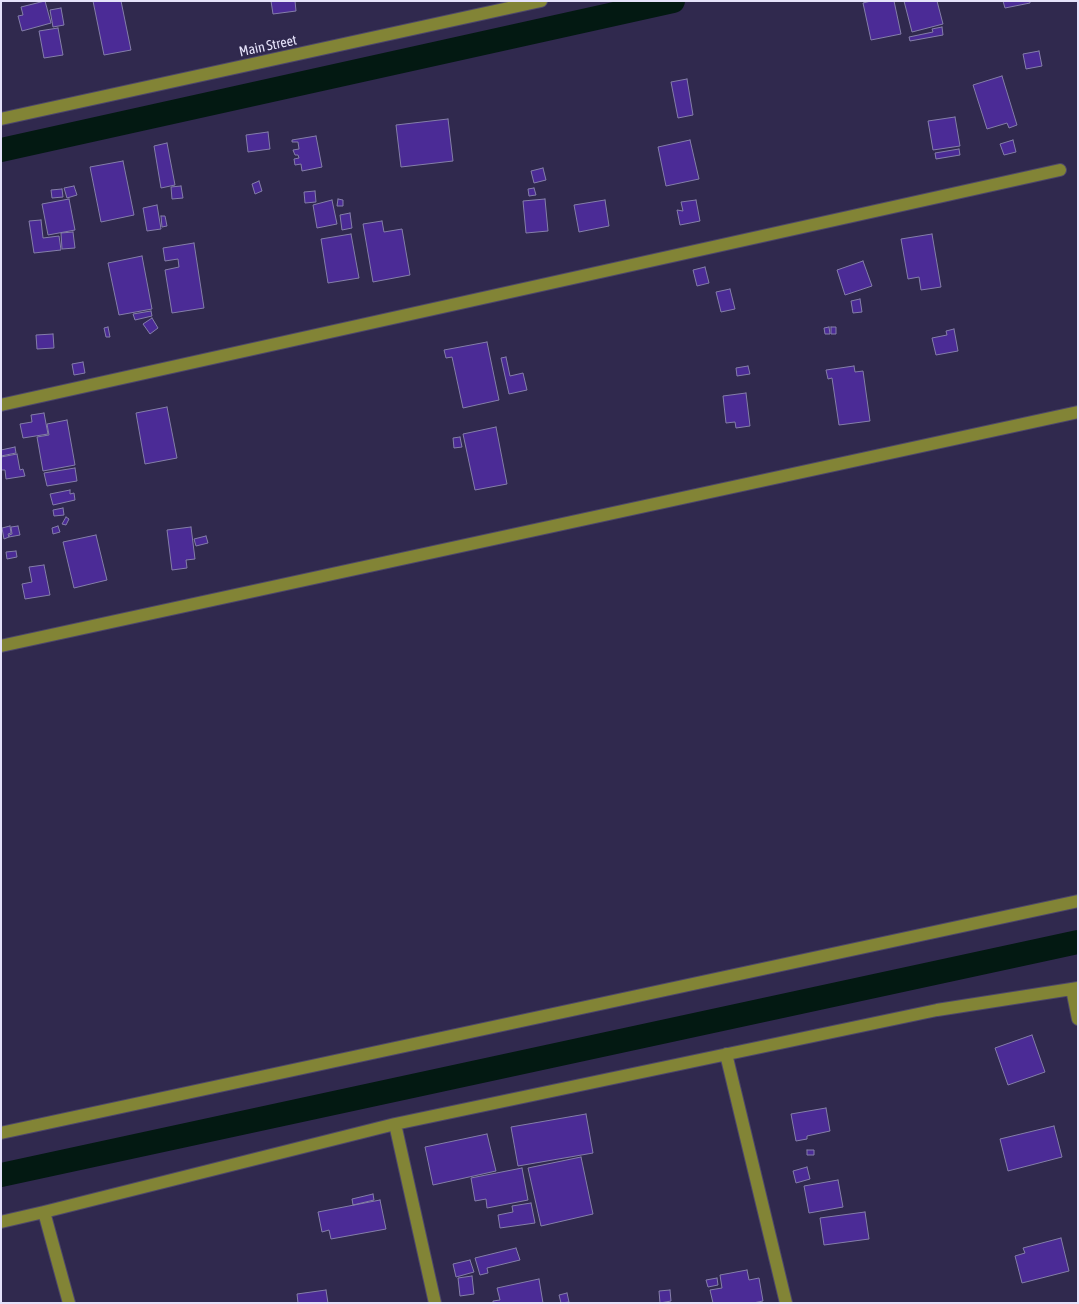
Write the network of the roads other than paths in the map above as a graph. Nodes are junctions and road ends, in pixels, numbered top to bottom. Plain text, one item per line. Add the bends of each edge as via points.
1 (541, 1) edge
2 (1, 119) edge
3 (1060, 170) dead end
4 (1, 405) edge
5 (1078, 412) edge
6 (1, 646) edge
7 (1078, 901) edge
8 (1075, 989) edge
9 (1078, 1019) edge
10 (726, 1054) junction
11 (395, 1124) junction
12 (1, 1133) edge
13 (44, 1212) junction
14 (1, 1222) edge
15 (69, 1303) edge
16 (435, 1303) edge
17 (786, 1303) edge

1 - 2 street, Main Street
3 - 4 street
5 - 6 street
7 - 12 street
8 - 9 street
8 - 10 street via 937,1010
10 - 11 street
10 - 17 street
11 - 13 street
11 - 16 street
13 - 14 street
13 - 15 street

